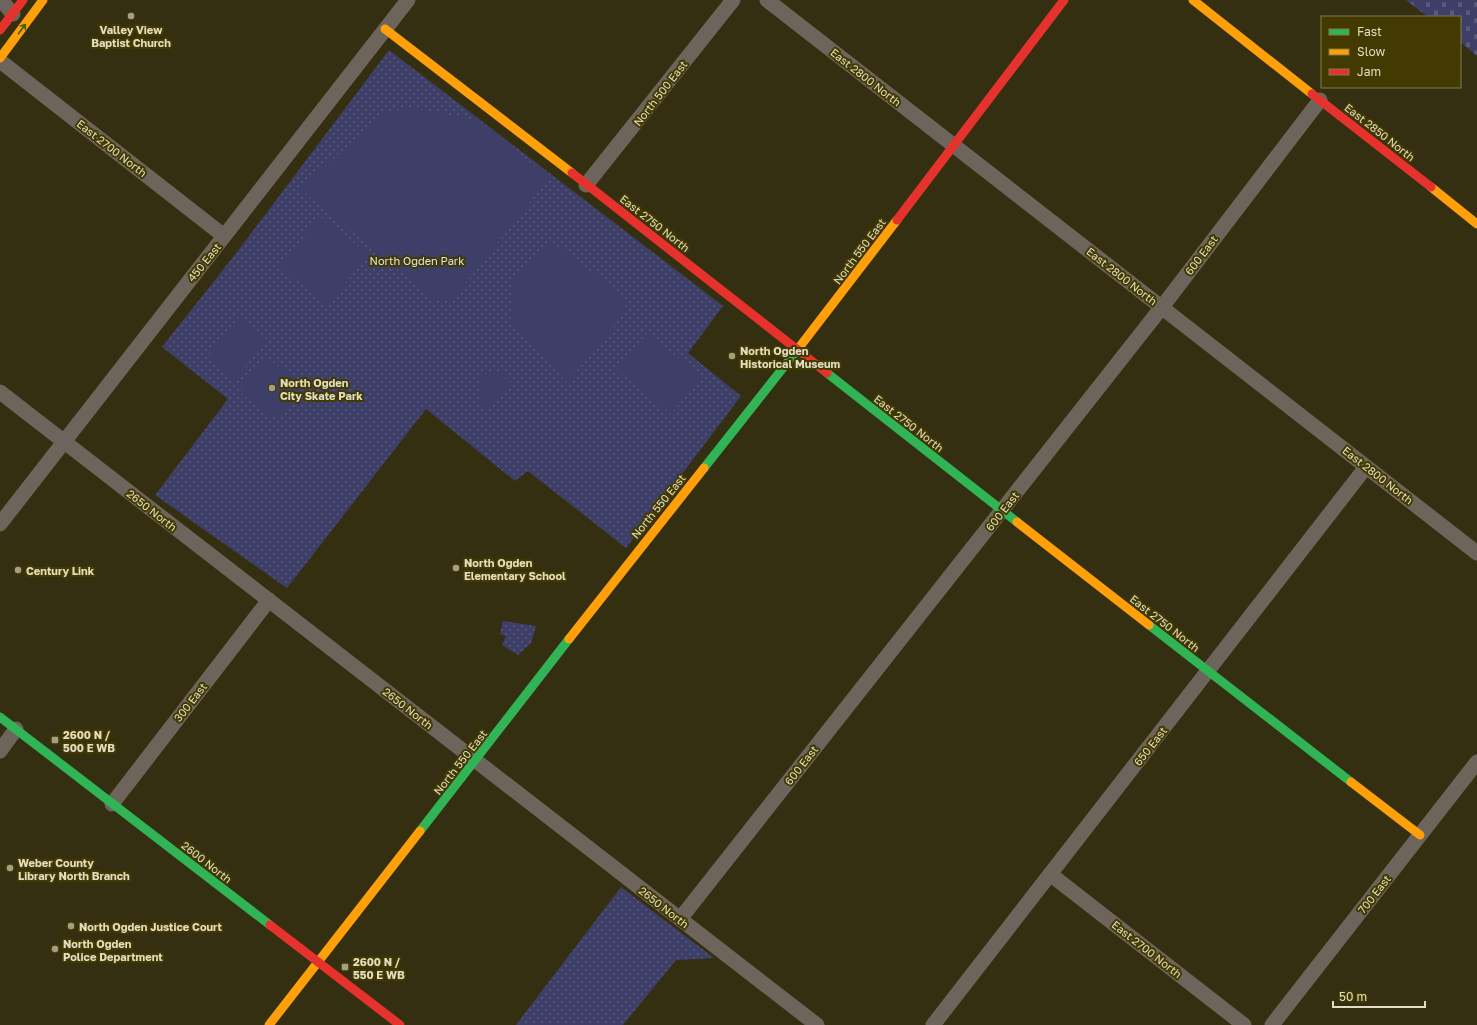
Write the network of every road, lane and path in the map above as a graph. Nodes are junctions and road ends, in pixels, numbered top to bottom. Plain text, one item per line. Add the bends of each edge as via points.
1 (1, 0) edge
2 (23, 0) edge
3 (43, 0) edge
4 (408, 0) edge
5 (733, 0) edge
6 (767, 0) edge
7 (1064, 0) edge
8 (1193, 0) edge
9 (13, 14) junction
10 (385, 29) junction
11 (0, 30) edge
12 (0, 59) edge
13 (1320, 100) junction
14 (954, 145) junction
15 (586, 186) junction
16 (1477, 224) edge
17 (224, 236) junction
18 (1162, 307) junction
19 (797, 351) junction
20 (0, 392) edge
21 (64, 443) junction
22 (1366, 467) junction
23 (1002, 511) junction
24 (0, 524) edge
25 (1477, 553) edge
26 (269, 600) junction
27 (1208, 672) junction
28 (0, 717) edge
29 (16, 729) junction
30 (0, 751) edge
31 (476, 761) junction
32 (1477, 762) edge
33 (112, 804) junction
34 (1420, 835) junction
35 (1050, 874) junction
36 (680, 919) junction
37 (319, 962) junction
38 (270, 1025) edge
39 (400, 1025) edge
40 (817, 1025) edge
41 (933, 1025) edge
42 (1244, 1025) edge
43 (1272, 1025) edge

1 - 9 street
2 - 9 street
12 -> 3 street
4 - 10 street, 450 East
5 - 15 street, North 500 East
6 - 14 street, East 2800 North
7 - 14 street, North 550 East
8 - 13 street, East 2850 North
9 - 11 street
10 - 15 street, East 2750 North
10 - 17 street, 450 East
12 - 17 street, East 2700 North
13 - 16 street, East 2850 North
13 - 18 street, 600 East
14 - 18 street, East 2800 North
14 - 19 street, North 550 East
15 - 19 street, East 2750 North
17 - 21 street, 450 East
18 - 22 street, East 2800 North
18 - 23 street, 600 East
19 - 23 street, East 2750 North
19 - 31 street, North 550 East via 649,536
20 - 21 street, 2650 North
21 - 24 street, 450 East
21 - 26 street, 2650 North
22 - 25 street, East 2800 North
22 - 27 street, 650 East
23 - 27 street, East 2750 North
23 - 36 street, 600 East
26 - 31 street, 2650 North
26 - 33 street, 300 East
27 - 34 street, East 2750 North
27 - 35 street, 650 East
28 - 29 street, 2600 North
29 - 30 street
29 - 33 street, 2600 North
31 - 36 street, 2650 North
31 - 37 street, North 550 East
32 - 34 street, 700 East
33 - 37 street, 2600 North
34 - 43 street, 700 East
35 - 41 street, 650 East
35 - 42 street, East 2700 North
36 - 40 street, 2650 North
37 - 38 street, North 550 East
37 - 39 street, 2600 North

